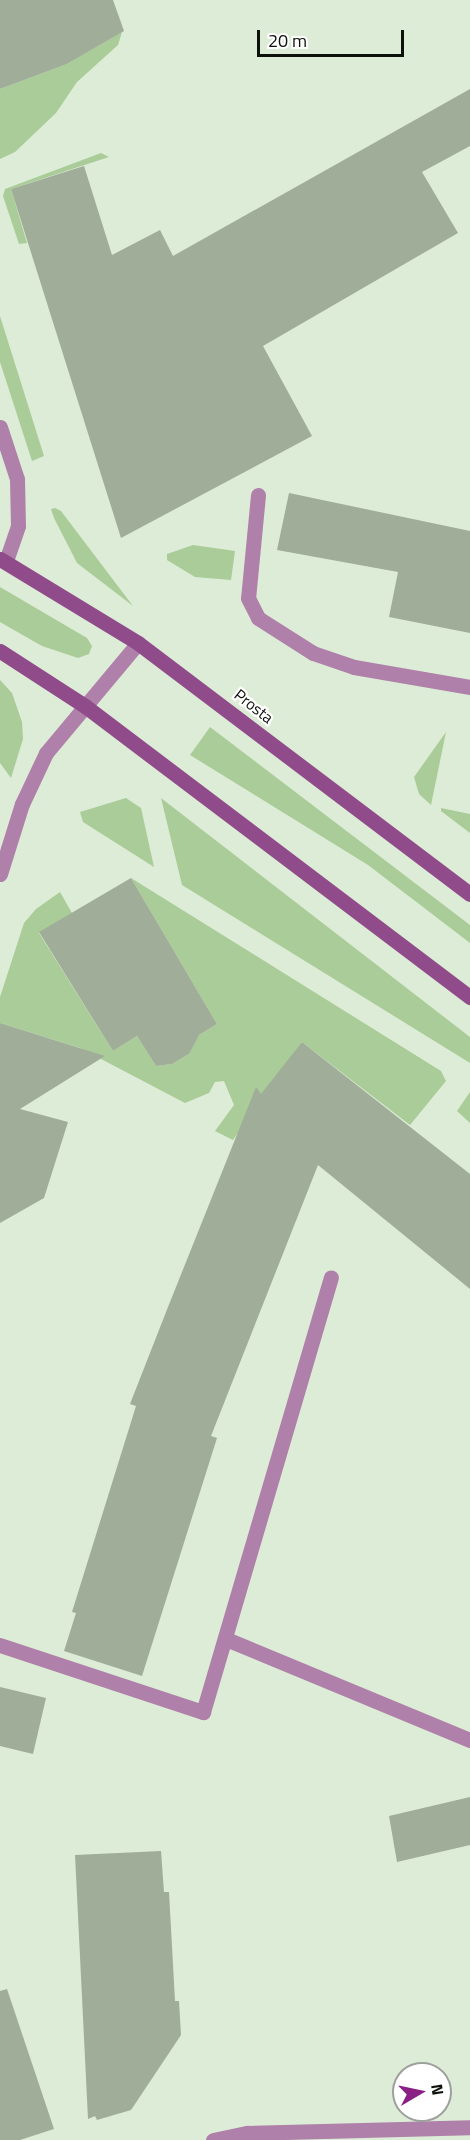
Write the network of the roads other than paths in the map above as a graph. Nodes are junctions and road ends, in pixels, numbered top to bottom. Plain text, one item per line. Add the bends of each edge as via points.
1 (0, 427) edge
2 (258, 495) dead end
3 (3, 560) edge
4 (138, 643) junction
5 (0, 651) edge
6 (470, 687) edge
7 (85, 706) junction
8 (0, 874) edge
9 (470, 894) edge
10 (470, 997) edge
11 (331, 1277) dead end
12 (226, 1640) junction
13 (0, 1645) edge
14 (470, 1740) edge
15 (470, 2127) edge
16 (213, 2140) edge

1 - 3 street via 17,479 18,526
2 - 6 street via 248,598 258,618 313,654 354,667
3 - 4 main road, Prosta
4 - 7 street
4 - 9 main road, Prosta
5 - 7 main road
7 - 8 street via 46,753 22,804
7 - 10 main road
11 - 12 street
12 - 13 street via 203,1712
12 - 14 street
15 - 16 street via 247,2133

